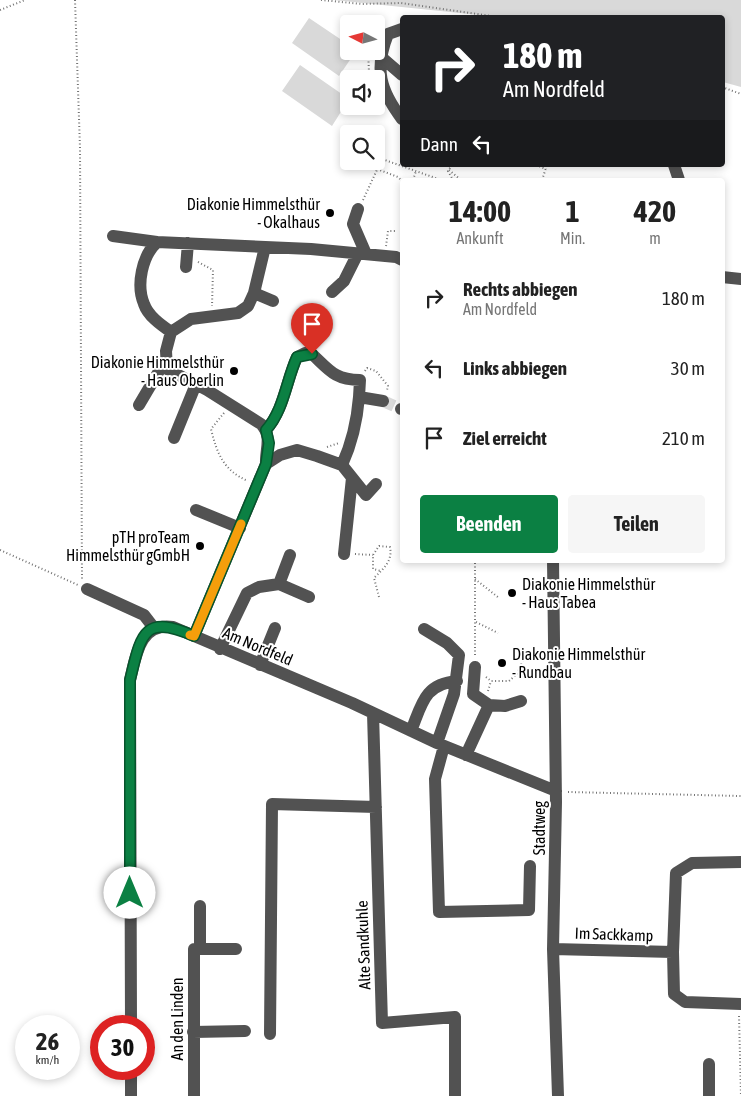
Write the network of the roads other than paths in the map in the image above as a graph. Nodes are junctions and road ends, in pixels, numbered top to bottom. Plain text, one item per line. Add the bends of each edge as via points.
1 (400, 30) edge
2 (385, 42) edge
3 (380, 60) edge
4 (385, 60) edge
5 (400, 73) edge
6 (400, 116) edge
7 (358, 209) road end
8 (113, 236) dead end
9 (157, 242) junction
10 (188, 243) junction
11 (265, 247) junction
12 (362, 253) junction
13 (400, 259) edge
14 (186, 267) dead end
15 (725, 277) edge
16 (741, 279) edge
17 (332, 292) dead end
18 (254, 293) junction
19 (273, 301) dead end
20 (171, 332) junction
21 (166, 361) junction
22 (196, 384) junction
23 (358, 397) junction
24 (383, 401) tunnel mouth
25 (139, 405) dead end
26 (266, 430) junction
27 (174, 438) dead end
28 (266, 464) junction
29 (342, 465) junction
30 (352, 478) junction
31 (376, 484) dead end
32 (196, 510) dead end
33 (240, 528) junction
34 (344, 554) road end
35 (290, 555) dead end
36 (553, 563) edge
37 (278, 584) junction
38 (84, 588) road end
39 (309, 597) dead end
40 (154, 628) junction
41 (275, 628) dead end
42 (424, 629) dead end
43 (194, 636) junction
44 (220, 649) junction
45 (260, 665) junction
46 (475, 667) road end
47 (457, 681) junction
48 (521, 701) dead end
49 (488, 705) junction
50 (373, 713) junction
51 (411, 731) junction
52 (440, 744) junction
53 (466, 755) junction
54 (556, 791) junction
55 (376, 807) junction
56 (741, 862) edge
57 (530, 866) dead end
58 (200, 906) dead end
59 (200, 949) junction
60 (236, 949) dead end
61 (554, 949) junction
62 (673, 952) junction
63 (740, 1004) edge
64 (131, 1015) edge
65 (245, 1031) dead end
66 (193, 1032) junction
67 (270, 1034) dead end
68 (709, 1064) dead end
69 (131, 1080) edge
70 (131, 1096) edge
71 (194, 1096) edge
72 (455, 1096) edge
73 (558, 1096) edge
74 (709, 1096) edge

1 - 2 street via 388,34
3 - 6 street via 386,97
4 - 5 street
7 - 12 street via 353,224
8 - 9 street
9 - 10 street
9 - 20 street via 144,261 144,304
10 - 11 street
10 - 14 street
11 - 12 street
11 - 18 street
12 - 13 street
12 - 17 street via 344,281
15 - 16 street
18 - 19 street
18 - 20 street via 248,306 238,313 191,319
20 - 21 street
21 - 22 street via 167,369
21 - 25 street
22 - 26 street
22 - 27 street
23 - 24 street
23 - 26 street via 360,380 345,380 334,375 312,354 297,357 278,413
23 - 29 street via 352,439
26 - 28 street via 269,443
28 - 29 street via 297,450
28 - 33 street
29 - 30 street
30 - 31 street via 366,494
30 - 34 street
32 - 33 street
33 - 43 street
35 - 37 street
36 - 54 street, Stadtweg
37 - 39 street
37 - 44 street via 247,593
38 - 40 street via 144,615
40 - 43 street, Am Nordfeld via 163,625 173,627
40 - 64 street via 145,635 137,651 130,680
41 - 45 street
42 - 47 street via 459,655
43 - 44 street, Am Nordfeld
44 - 45 street, Am Nordfeld
45 - 50 street, Am Nordfeld
46 - 49 street via 474,694
47 - 51 street via 432,687
47 - 52 street
48 - 49 street via 505,706
49 - 53 street
50 - 51 street, Am Nordfeld
50 - 55 street, Alte Sandkuhle
51 - 52 street, Am Nordfeld
52 - 53 street, Am Nordfeld
52 - 57 street via 435,779 439,912 529,910
53 - 54 street, Am Nordfeld
54 - 61 street, Stadtweg
55 - 67 street via 272,804
55 - 72 street, Alte Sandkuhle via 382,1023 455,1017
56 - 62 street, Im Sackkamp via 692,863 676,873
58 - 59 street, An den Linden
59 - 60 street
59 - 66 street, An den Linden via 194,949
61 - 62 street, Im Sackkamp
61 - 73 street, Stadtweg
62 - 63 street, Im Sackkamp via 674,994 686,1002
65 - 66 street
66 - 71 street, An den Linden
68 - 74 street
69 - 70 street

